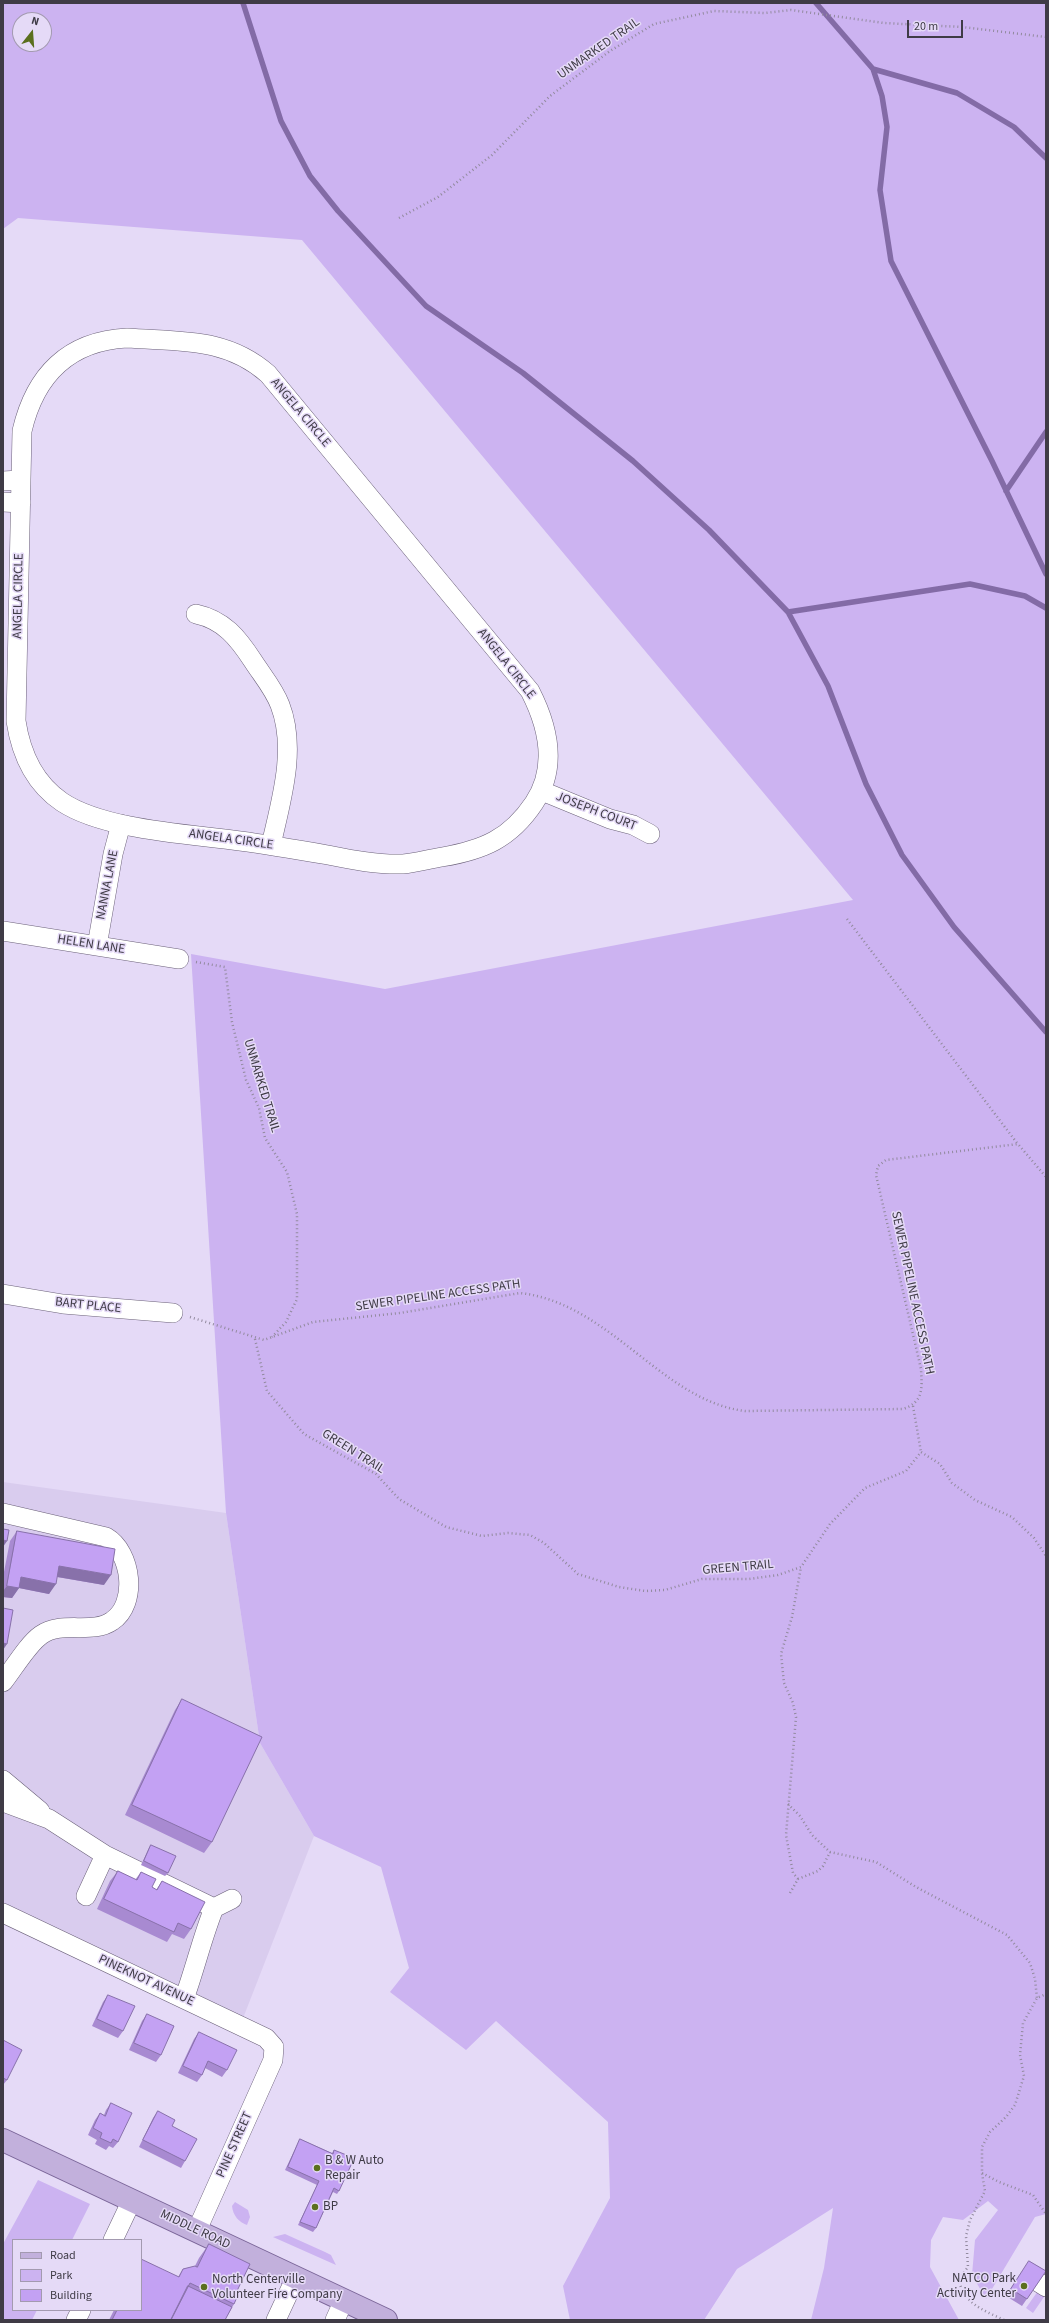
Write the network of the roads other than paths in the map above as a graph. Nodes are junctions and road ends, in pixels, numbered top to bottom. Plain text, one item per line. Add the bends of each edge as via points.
1 (11, 481) edge
2 (12, 503) edge
3 (196, 614) dead end
4 (542, 792) junction
5 (121, 824) junction
6 (650, 834) dead end
7 (271, 846) junction
8 (3, 931) edge
9 (97, 946) junction
10 (179, 959) road end
11 (3, 1294) edge
12 (173, 1313) road end
13 (3, 1513) edge
14 (3, 1682) edge
15 (3, 1780) edge
16 (3, 1802) edge
17 (48, 1819) junction
18 (105, 1855) junction
19 (86, 1896) dead end
20 (232, 1899) dead end
21 (214, 1908) junction
22 (3, 1913) edge
23 (184, 1999) junction
24 (274, 2060) joint
25 (3, 2140) edge
26 (132, 2200) junction
27 (197, 2230) junction
28 (114, 2239) edge
29 (296, 2277) junction
30 (344, 2300) junction
31 (80, 2311) edge
32 (76, 2320) edge
33 (276, 2320) edge
34 (335, 2320) edge
35 (386, 2320) edge

1 - 2 street, ANGELA CIRCLE
1 - 4 street, ANGELA CIRCLE via 27,409 36,389 64,358 84,347 106,340 127,338 204,344 233,350 254,361 268,374 530,691 544,720 548,736 549,754
2 - 5 street, ANGELA CIRCLE via 16,721 19,743 38,780 62,802 91,817
3 - 7 street via 211,618 240,642 280,705 287,727 288,750
4 - 6 street, JOSEPH COURT via 610,819 633,825
4 - 7 street, ANGELA CIRCLE via 516,827 495,841 471,852 404,864 372,863
5 - 7 street, ANGELA CIRCLE
5 - 9 street, NANNA LANE via 113,854
8 - 9 street, HELEN LANE
9 - 10 street, HELEN LANE
11 - 12 street, BART PLACE via 64,1304
13 - 14 street via 106,1537 118,1546 129,1570 129,1580 123,1608 113,1621 103,1626 66,1627 41,1635
15 - 17 street
16 - 17 street
17 - 18 street
18 - 19 street
18 - 21 street
20 - 21 street
21 - 23 street via 201,1940
22 - 23 street, PINEKNOT AVENUE
23 - 24 street, PINEKNOT AVENUE via 266,2038 274,2047
24 - 27 street, PINE STREET
25 - 26 main road, MIDDLE ROAD
26 - 27 main road, MIDDLE ROAD
26 - 28 street
27 - 29 main road, MIDDLE ROAD
29 - 30 main road, MIDDLE ROAD
29 - 33 street
30 - 34 street
30 - 35 main road, MIDDLE ROAD
31 - 32 street

